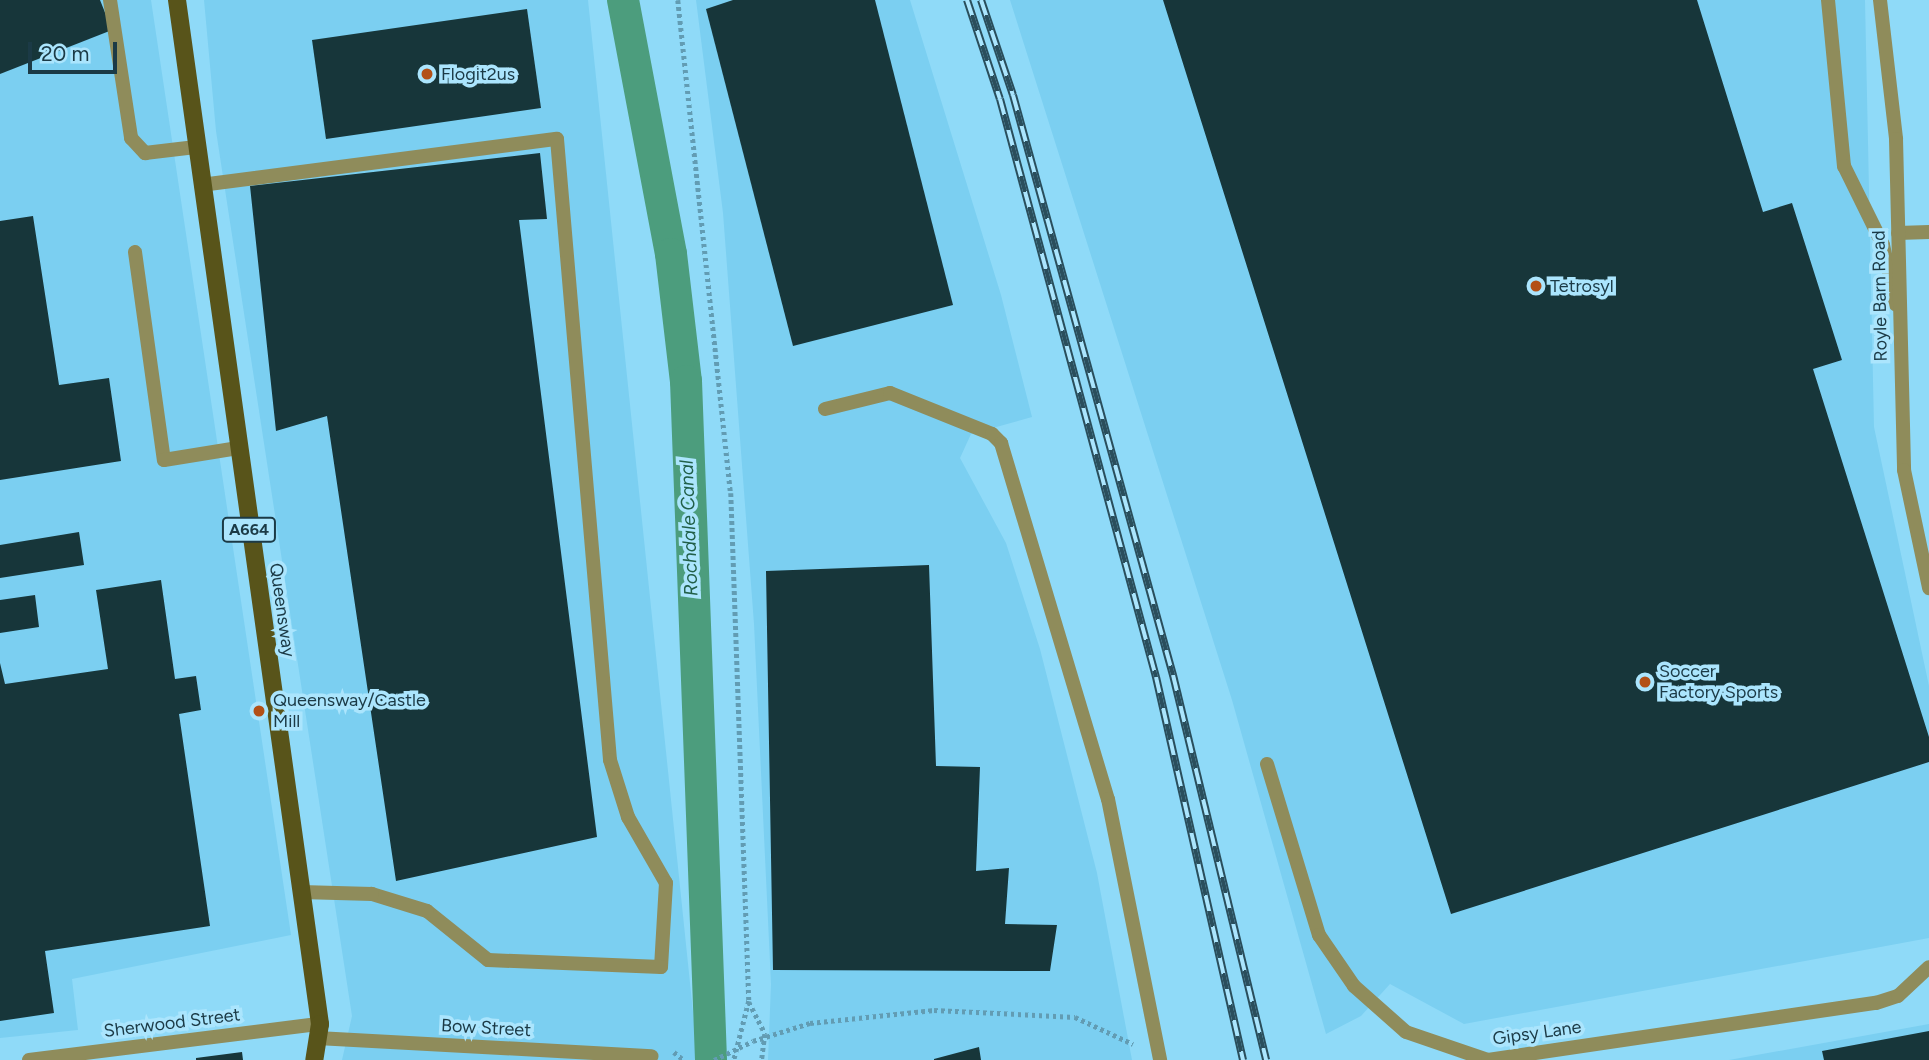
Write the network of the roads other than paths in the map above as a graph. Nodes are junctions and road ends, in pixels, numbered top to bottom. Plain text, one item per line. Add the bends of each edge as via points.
1 (110, 0) edge
2 (177, 0) edge
3 (1828, 0) edge
4 (1880, 0) edge
5 (196, 147) junction
6 (201, 185) junction
7 (1929, 232) edge
8 (1898, 233) junction
9 (135, 252) dead end
10 (1900, 323) junction
11 (825, 409) dead end
12 (237, 448) junction
13 (1929, 588) edge
14 (1267, 764) dead end
15 (301, 892) junction
16 (1929, 967) edge
17 (318, 1031) junction
18 (652, 1056) dead end
19 (29, 1060) edge
20 (314, 1060) edge
21 (1160, 1060) edge

1 - 5 street via 131,138 145,153
2 - 5 main road, Queensway / A664
3 - 10 street via 1844,166 1883,245
4 - 8 street, Royle Barn Road via 1896,139
5 - 6 main road, Queensway / A664
6 - 12 main road, Queensway / A664
6 - 15 street via 557,139 610,760 628,817 666,883 661,967 488,960 427,911 372,894
7 - 8 street
8 - 10 street, Royle Barn Road
9 - 12 street via 164,460
10 - 13 street, Royle Barn Road via 1904,470
11 - 21 street via 890,393 992,434 1001,443 1108,799
12 - 15 main road, Queensway / A664
14 - 16 street, Gipsy Lane via 1319,935 1354,986 1406,1032 1488,1060 1876,1003 1898,996
15 - 17 main road, Queensway / A664
17 - 18 street, Bow Street
17 - 19 street, Sherwood Street
17 - 20 main road, Queensway / A664

